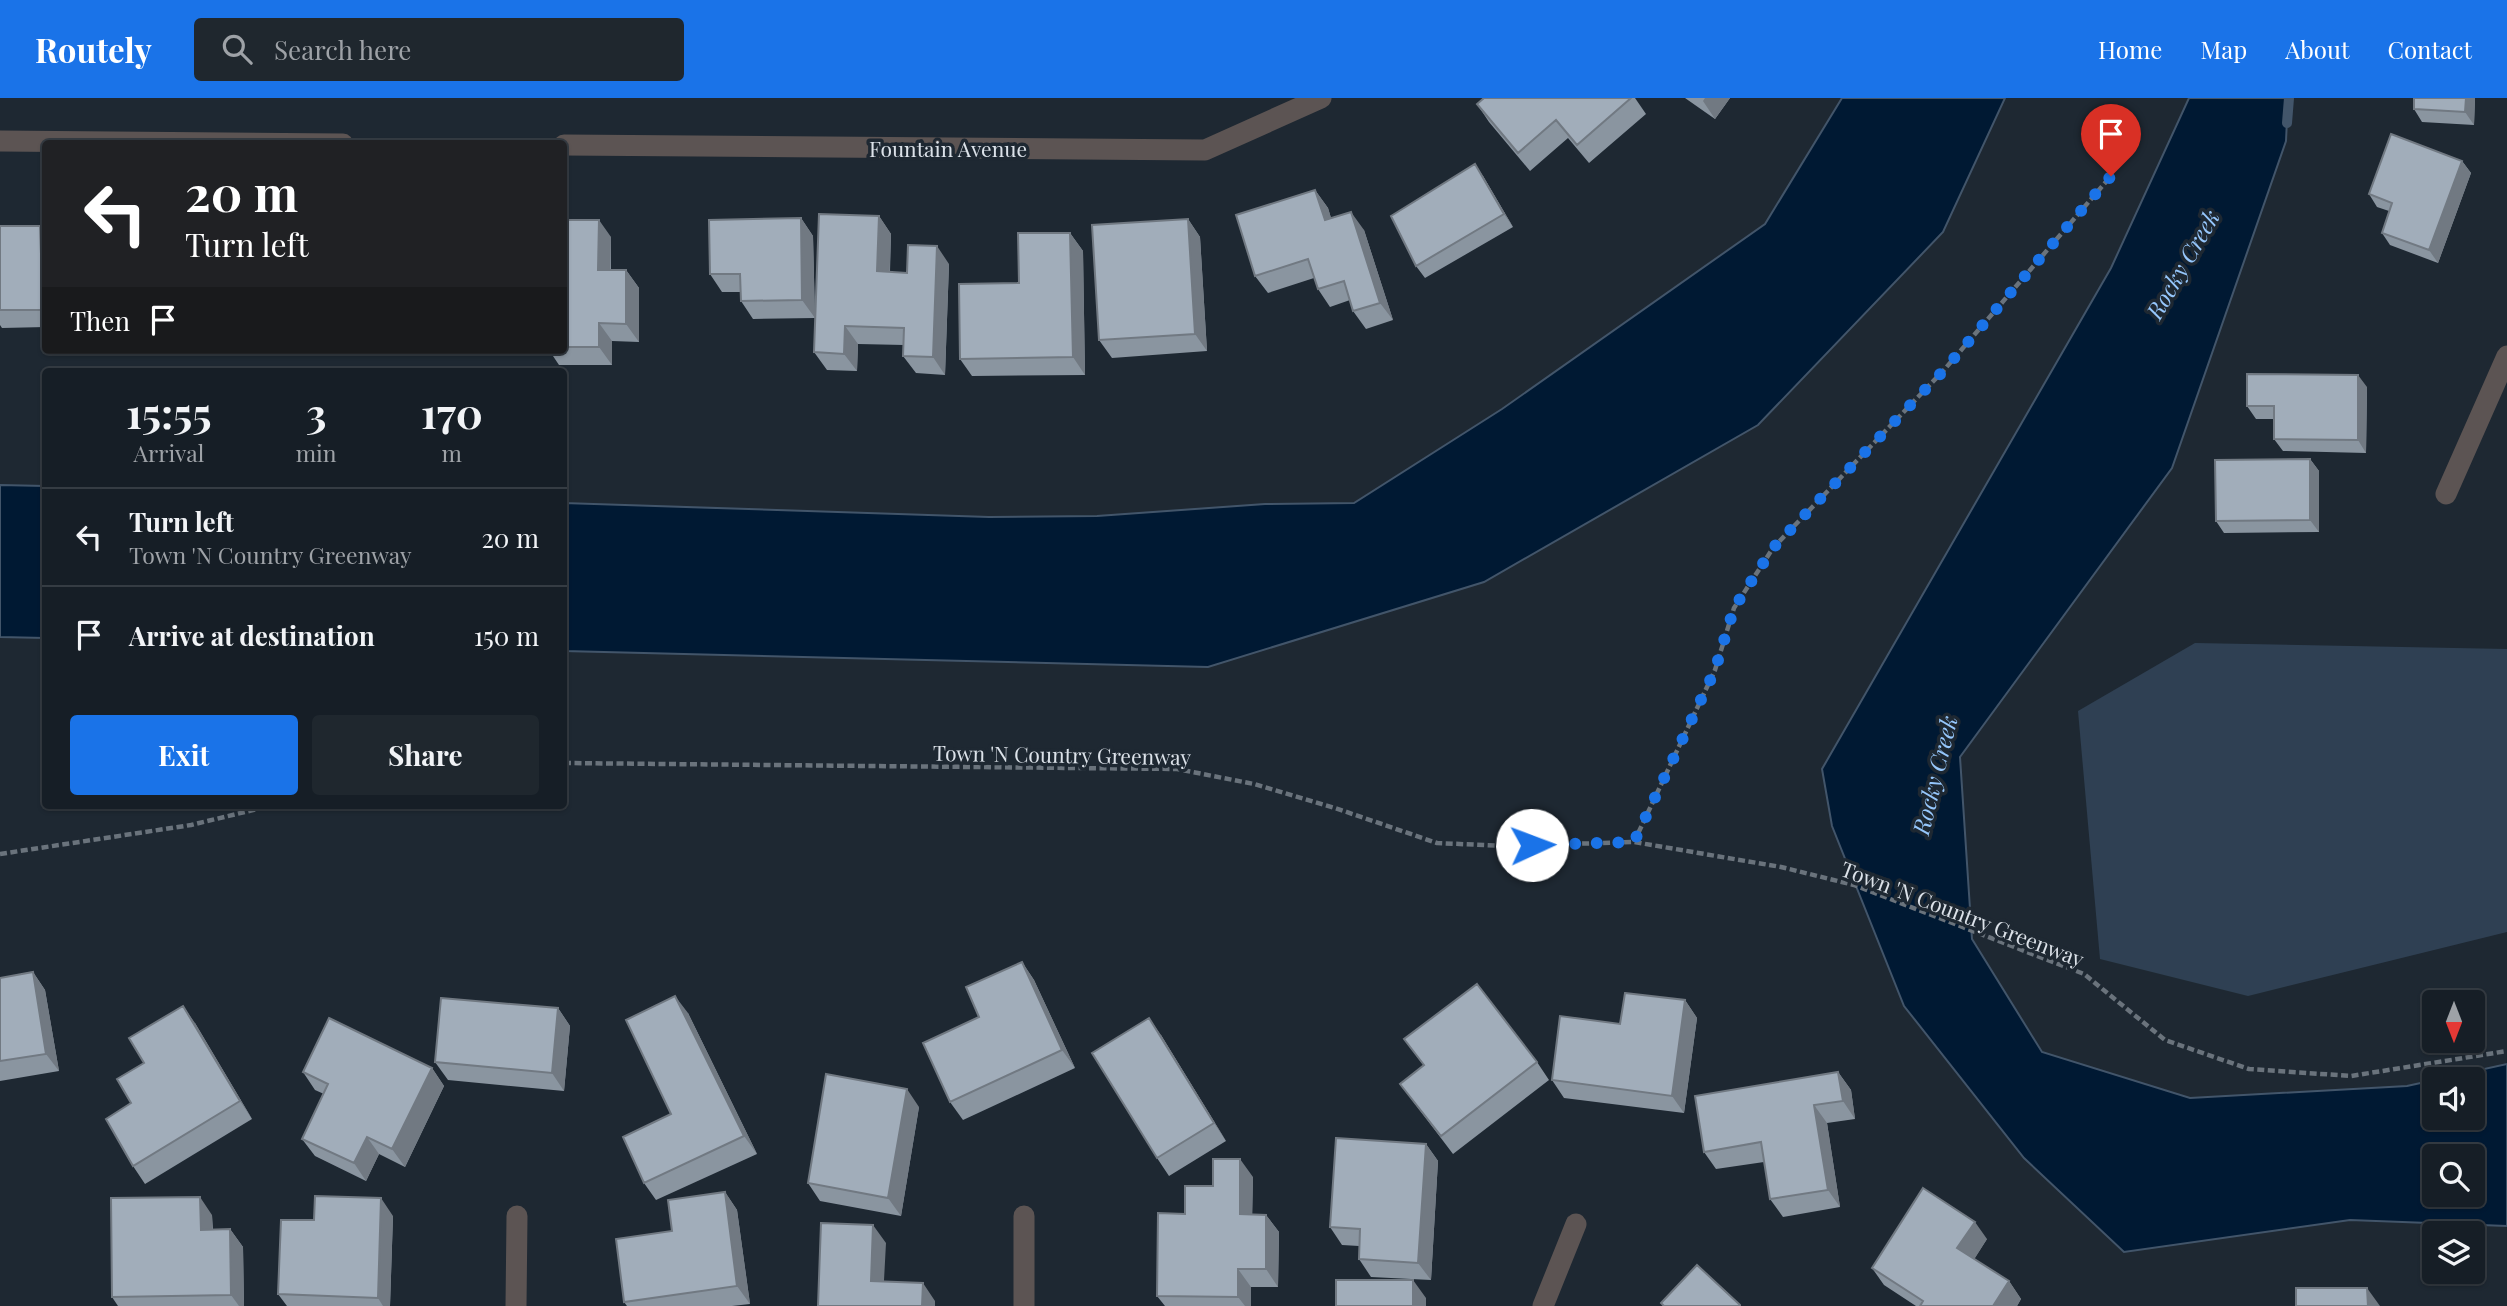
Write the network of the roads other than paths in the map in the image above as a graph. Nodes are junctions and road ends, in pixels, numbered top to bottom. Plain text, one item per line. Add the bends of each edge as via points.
1 (1321, 98) edge
2 (0, 141) edge
3 (42, 141) edge
4 (567, 145) edge
5 (2507, 356) edge
6 (2446, 494) dead end
7 (517, 1216) dead end
8 (1024, 1216) dead end
9 (1576, 1224) dead end
10 (516, 1306) edge
11 (1024, 1306) edge
12 (1543, 1306) edge

1 - 4 street, Fountain Avenue via 1205,150
2 - 3 street
5 - 6 street
7 - 10 street
8 - 11 street
9 - 12 street

